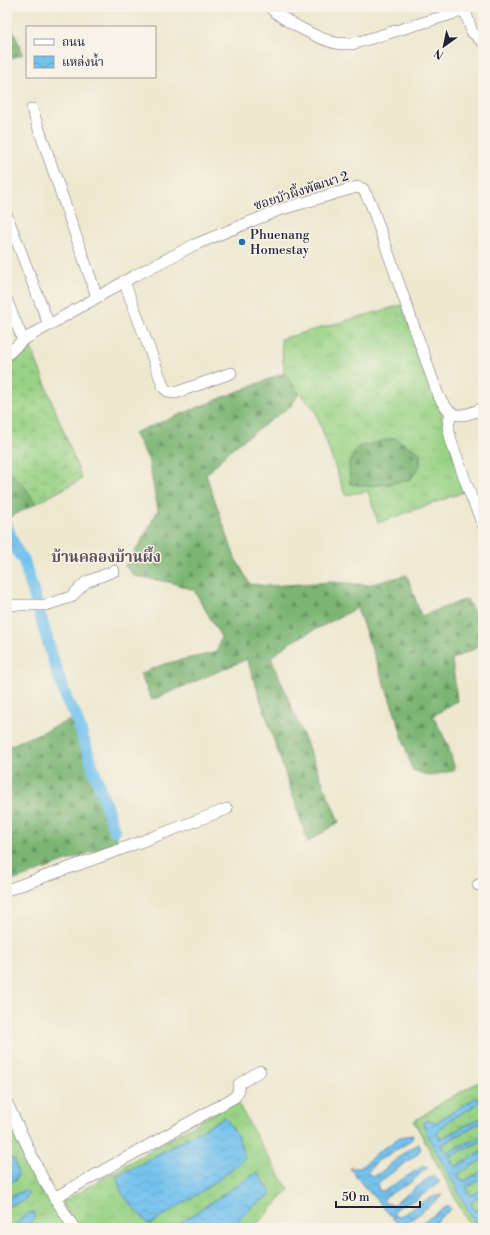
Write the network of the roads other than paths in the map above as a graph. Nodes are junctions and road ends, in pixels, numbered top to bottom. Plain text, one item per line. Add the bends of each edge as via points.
1 (270, 7) edge
2 (464, 8) edge
3 (483, 42) edge
4 (32, 109) dead end
5 (7, 216) edge
6 (124, 282) junction
7 (97, 297) junction
8 (7, 301) edge
9 (49, 325) junction
10 (23, 340) junction
11 (7, 355) edge
12 (231, 373) dead end
13 (483, 408) edge
14 (451, 413) junction
15 (483, 525) edge
16 (114, 571) dead end
17 (7, 607) edge
18 (227, 808) dead end
19 (7, 890) edge
20 (260, 1071) dead end
21 (7, 1103) edge
22 (54, 1198) junction
23 (74, 1228) edge

1 - 2 street via 285,20 319,37 336,43 352,44
2 - 3 street via 472,32
4 - 7 street
5 - 9 street
6 - 7 street, ซอยบัวผึ้งพัฒนา 2
6 - 12 street via 164,388 175,393
6 - 14 street, ซอยบัวผึ้งพัฒนา 2 via 194,245 279,210 357,186 363,189 372,204 438,396
7 - 9 street, ซอยบัวผึ้งพัฒนา 2
8 - 10 street
9 - 10 street, ซอยบัวผึ้งพัฒนา 2
10 - 11 street, ซอยบัวผึ้งพัฒนา 2
13 - 14 street via 460,416
14 - 15 street via 448,428 452,444
16 - 17 street via 86,582 71,597 46,605
18 - 19 street
20 - 22 street via 239,1084 235,1097
21 - 22 street
22 - 23 street

